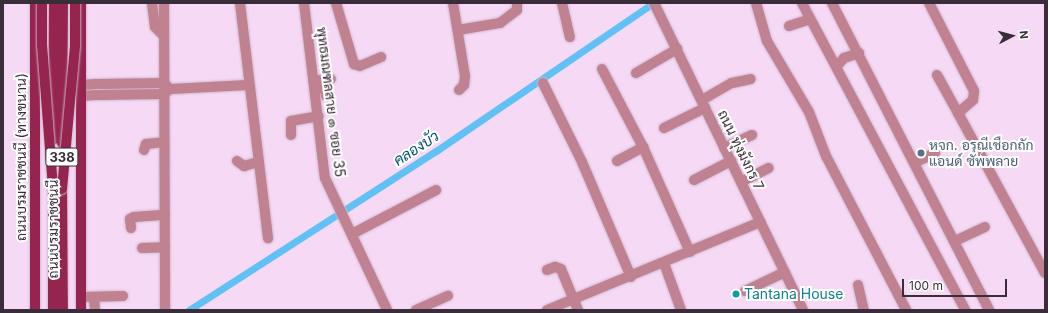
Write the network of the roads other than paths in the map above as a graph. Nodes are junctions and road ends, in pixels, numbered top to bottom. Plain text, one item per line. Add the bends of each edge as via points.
1 (35, 3) edge
2 (42, 3) edge
3 (49, 3) edge
4 (54, 3) edge
5 (63, 3) edge
6 (67, 3) edge
7 (75, 3) edge
8 (81, 3) edge
9 (152, 3) edge
10 (164, 3) edge
11 (240, 3) edge
12 (304, 3) edge
13 (336, 3) edge
14 (453, 3) edge
15 (517, 3) edge
16 (562, 3) edge
17 (654, 3) edge
18 (756, 3) edge
19 (802, 3) edge
20 (832, 3) edge
21 (929, 3) edge
22 (810, 19) junction
23 (790, 26) dead end
24 (458, 30) junction
25 (164, 36) junction
26 (570, 37) dead end
27 (677, 49) junction
28 (858, 53) junction
29 (381, 57) dead end
30 (837, 66) junction
31 (602, 69) dead end
32 (636, 72) dead end
33 (937, 75) dead end
34 (331, 79) dead end
35 (751, 79) dead end
36 (543, 83) dead end
37 (248, 84) junction
38 (81, 85) junction
39 (315, 85) junction
40 (166, 89) junction
41 (459, 90) dead end
42 (81, 96) junction
43 (326, 96) dead end
44 (704, 104) junction
45 (958, 113) junction
46 (319, 116) junction
47 (664, 128) dead end
48 (291, 135) dead end
49 (752, 135) dead end
50 (164, 142) junction
51 (643, 147) junction
52 (724, 148) junction
53 (144, 150) dead end
54 (935, 153) dead end
55 (238, 161) dead end
56 (617, 161) dead end
57 (731, 161) junction
58 (258, 162) junction
59 (916, 162) junction
60 (769, 168) dead end
61 (694, 180) dead end
62 (741, 182) junction
63 (57, 189) junction
64 (436, 190) dead end
65 (165, 215) junction
66 (761, 222) junction
67 (985, 227) dead end
68 (131, 228) dead end
69 (352, 234) junction
70 (268, 238) dead end
71 (955, 241) junction
72 (165, 247) junction
73 (142, 248) dead end
74 (690, 252) junction
75 (664, 263) junction
76 (547, 270) dead end
77 (785, 272) junction
78 (1045, 273) edge
79 (632, 277) junction
80 (858, 285) dead end
81 (745, 291) dead end
82 (123, 296) dead end
83 (448, 296) dead end
84 (81, 297) junction
85 (94, 297) junction
86 (574, 299) junction
87 (35, 310) edge
88 (49, 310) edge
89 (53, 310) edge
90 (63, 310) edge
91 (68, 310) edge
92 (81, 310) edge
93 (95, 310) edge
94 (165, 310) edge
95 (387, 310) edge
96 (416, 310) edge
97 (547, 310) edge
98 (578, 310) edge
99 (681, 310) edge
100 (803, 310) edge
101 (864, 310) edge
102 (906, 310) edge
103 (964, 310) edge
104 (989, 310) edge

1 - 87 main road, ถนนบรมราชชนนี (ทางขนาน) / 338
2 - 63 main road, bridge via 42,45
3 - 88 main road, ถนนบรมราชชนนี / 338
4 - 63 main road, 338, bridge
5 - 63 main road, 338, bridge
6 - 91 main road, ถนนบรมราชชนนี / 338
7 - 63 main road, bridge via 75,45
8 - 38 main road, 338
9 - 25 street via 155,27
10 - 25 street
11 - 37 street
12 - 39 street, พุทธมณฑลสาย ๑ ซอย 35
13 - 29 street via 354,64 360,66
14 - 24 street
15 - 24 street via 517,10 500,23
16 - 26 street
17 - 27 street, ถนน ทุ่งมังกร 7
18 - 102 street via 767,41 809,112 826,156
19 - 22 street
20 - 28 street
21 - 45 street via 974,91 973,100
22 - 23 street
22 - 30 street
24 - 41 street via 465,76 464,85
25 - 40 street
27 - 32 street
27 - 44 street, ถนน ทุ่งมังกร 7
28 - 30 street via 844,58
28 - 59 street
30 - 103 street
31 - 51 street
33 - 45 street
34 - 39 street
35 - 44 street via 732,83
36 - 79 street via 582,162
37 - 40 street
37 - 58 street
38 - 40 street
38 - 42 main road, 338
39 - 43 street via 325,88
39 - 46 street, พุทธมณฑลสาย ๑ ซอย 35
40 - 42 street
40 - 50 street
42 - 84 main road, 338
44 - 47 street
44 - 52 street, ถนน ทุ่งมังกร 7
45 - 78 street
46 - 48 street via 291,121
46 - 69 street, พุทธมณฑลสาย ๑ ซอย 35 via 325,178
49 - 52 street
50 - 53 street via 146,144
50 - 65 street
51 - 56 street
51 - 74 street
52 - 57 street, ถนน ทุ่งมังกร 7
54 - 59 street
55 - 58 street via 244,166
57 - 61 street
57 - 62 street, ถนน ทุ่งมังกร 7
58 - 70 street
59 - 71 street
60 - 62 street
62 - 66 street, ถนน ทุ่งมังกร 7
63 - 89 main road, 338
63 - 90 main road, 338
64 - 69 street
65 - 68 street via 134,217 130,219
65 - 72 street
66 - 74 street
66 - 77 street, ถนน ทุ่งมังกร 7
67 - 71 street
69 - 95 street, พุทธมณฑลสาย ๑ ซอย 35
71 - 104 street
72 - 73 street
72 - 94 street
74 - 75 street
75 - 79 street
75 - 99 street
76 - 86 street via 556,267 561,269
77 - 81 street
77 - 100 street, ถนน ทุ่งมังกร 7
79 - 86 street
80 - 101 street
82 - 85 street
83 - 96 street
84 - 85 street
84 - 92 main road, 338
85 - 93 street
86 - 97 street
86 - 98 street

